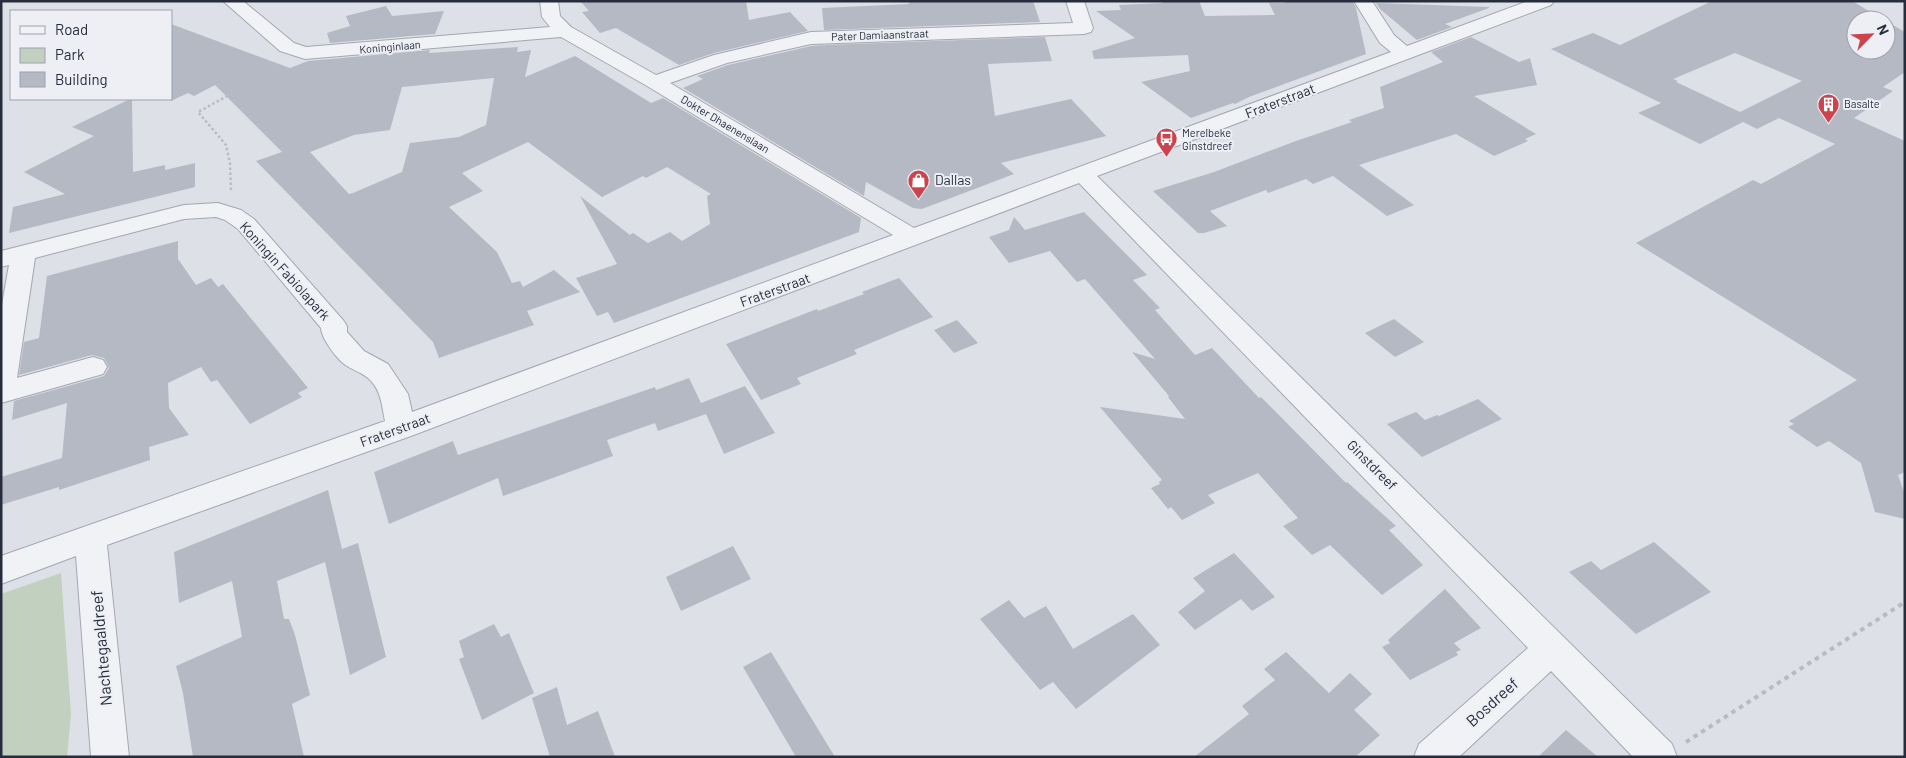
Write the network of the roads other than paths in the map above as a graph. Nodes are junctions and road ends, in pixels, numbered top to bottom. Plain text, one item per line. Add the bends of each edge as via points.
1 (232, 1) edge
2 (549, 1) edge
3 (1075, 1) edge
4 (1363, 1) edge
5 (1545, 1) edge
6 (564, 31) junction
7 (1405, 54) junction
8 (654, 82) junction
9 (1083, 175) junction
10 (914, 238) junction
11 (12, 256) edge
12 (93, 367) dead end
13 (1, 393) edge
14 (401, 428) junction
15 (91, 539) junction
16 (1, 570) edge
17 (1552, 648) junction
18 (1670, 751) edge
19 (110, 757) edge
20 (1432, 757) edge

1 - 6 street, Koninginlaan via 287,47 305,54
2 - 6 street, Dokter Dhaenenslaan via 551,17
3 - 8 street, Pater Damiaanstraat via 1084,28 810,38 721,60
4 - 7 street via 1387,39
5 - 7 street, Fraterstraat
6 - 8 street, Dokter Dhaenenslaan
7 - 9 street, Fraterstraat
8 - 10 street, Dokter Dhaenenslaan
9 - 10 street, Fraterstraat
9 - 17 street, Ginstdreef
10 - 14 street, Fraterstraat
11 - 13 street, Koningin Fabiolapark
11 - 14 street, Koningin Fabiolapark via 184,212 218,210 233,214 246,224 334,326 334,334 354,358 378,371 394,394
12 - 13 street, Koningin Fabiolapark
14 - 15 street, Fraterstraat
15 - 16 street, Fraterstraat
15 - 19 street, Nachtegaaldreef
17 - 18 street, Ginstdreef
17 - 20 street, Bosdreef

